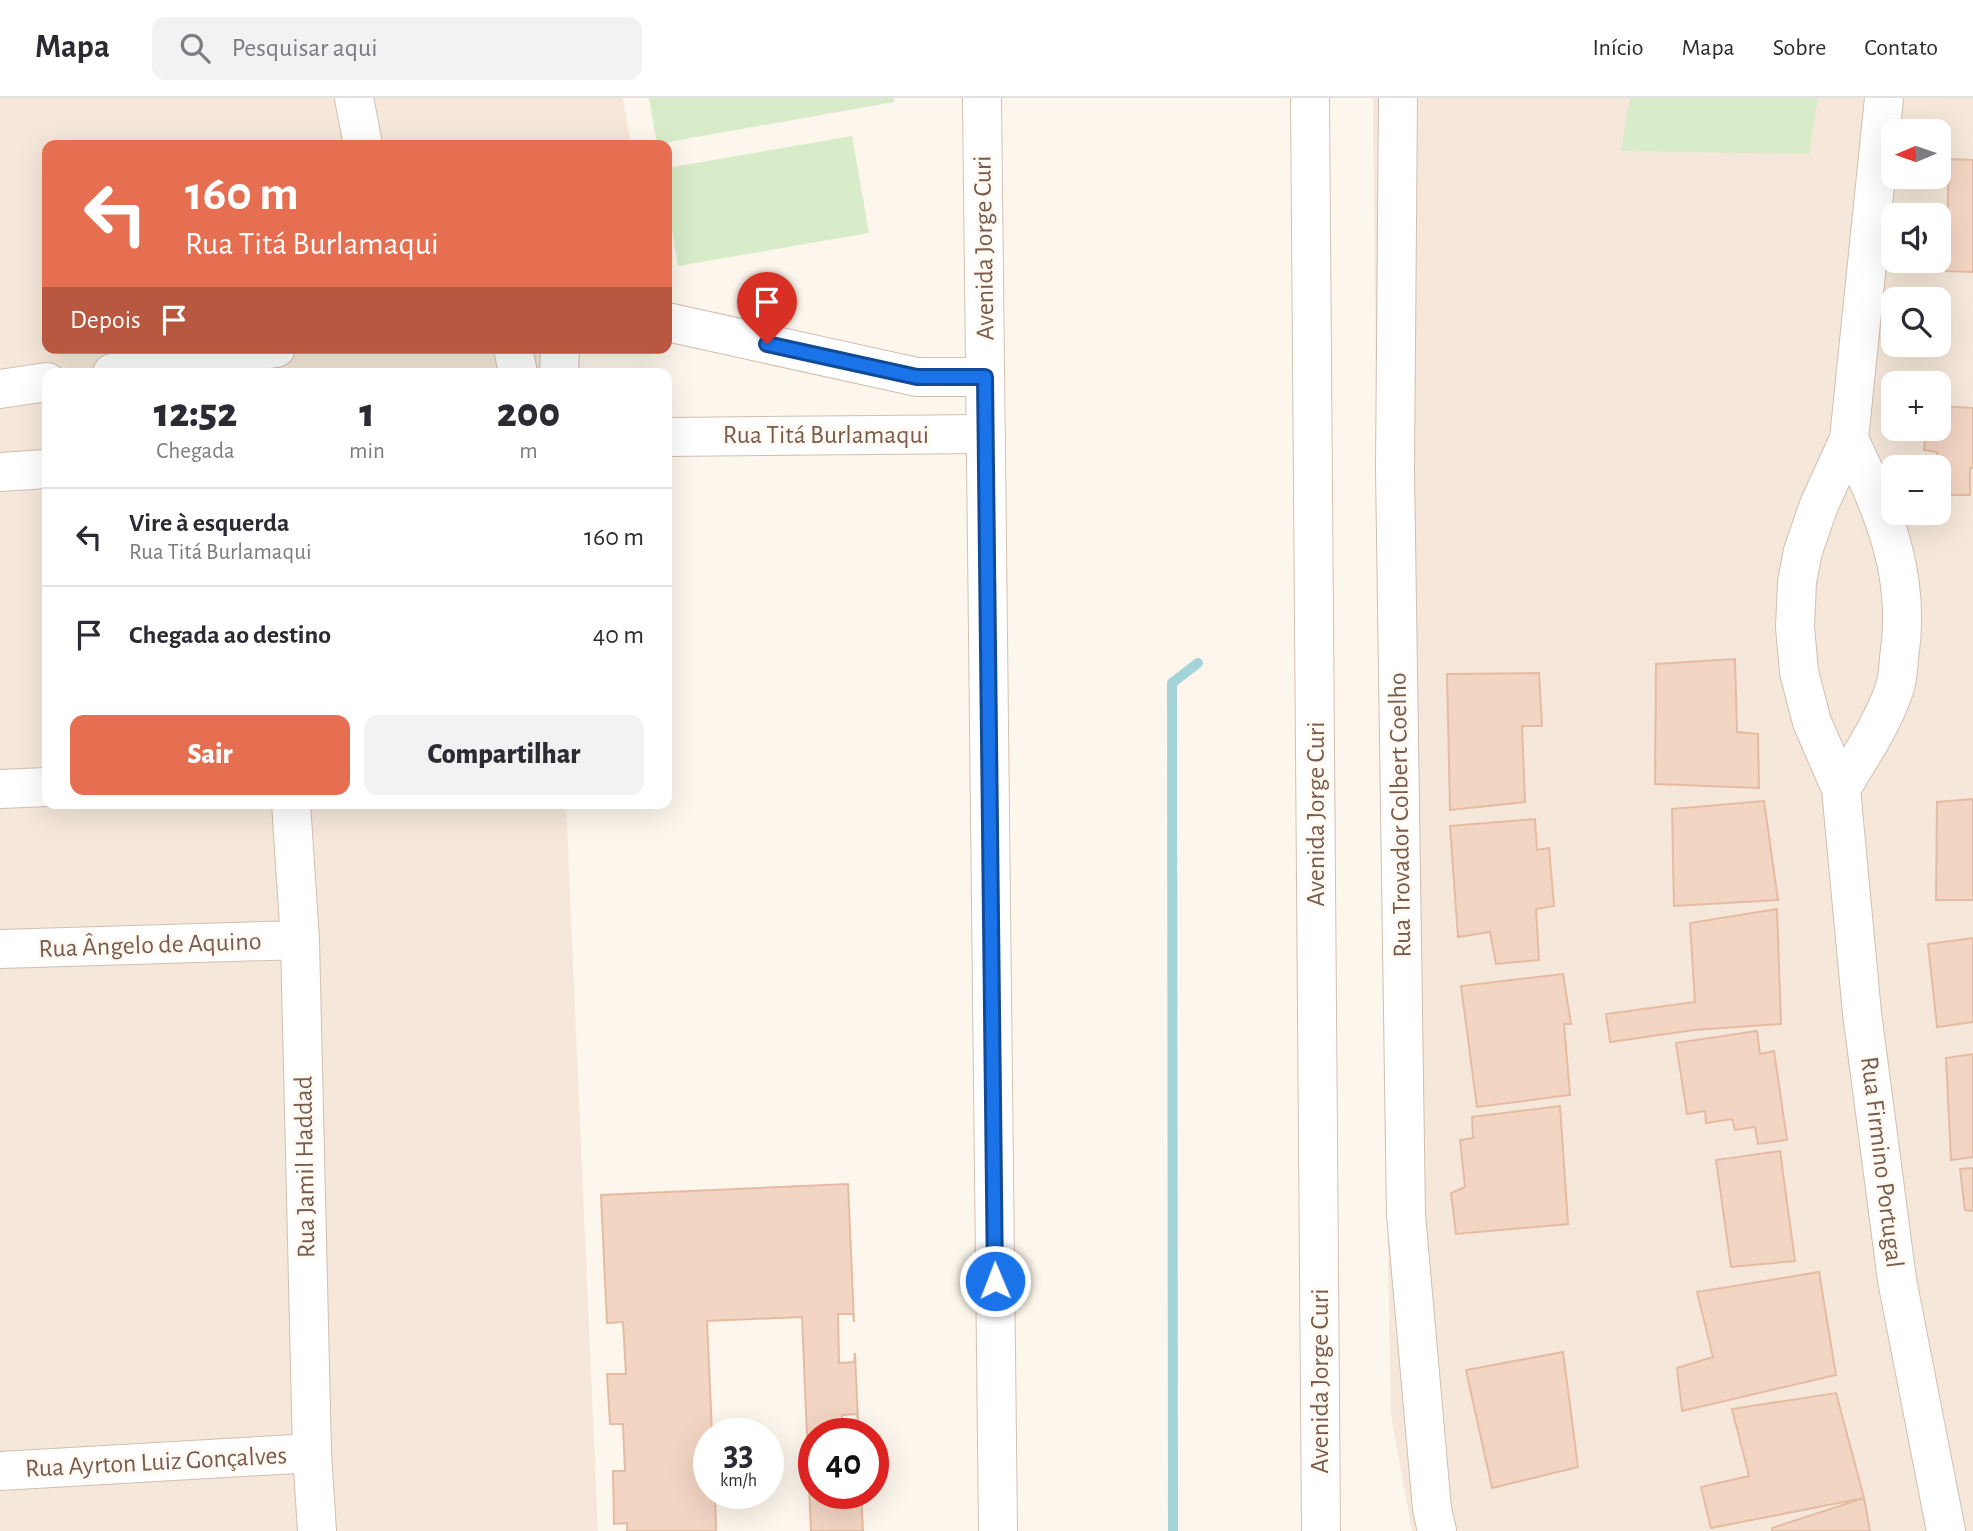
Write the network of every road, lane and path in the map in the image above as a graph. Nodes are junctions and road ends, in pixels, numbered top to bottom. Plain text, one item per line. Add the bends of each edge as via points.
1 (354, 98) edge
2 (982, 98) edge
3 (1310, 98) edge
4 (1398, 98) edge
5 (1884, 98) edge
6 (362, 140) edge
7 (672, 323) edge
8 (237, 354) edge
9 (145, 368) edge
10 (985, 377) junction
11 (42, 383) edge
12 (0, 389) edge
13 (986, 434) junction
14 (672, 437) edge
15 (1849, 439) junction
16 (42, 469) edge
17 (0, 472) edge
18 (42, 787) edge
19 (0, 789) edge
20 (1841, 789) junction
21 (291, 809) edge
22 (300, 940) junction
23 (0, 950) edge
24 (312, 1453) junction
25 (0, 1471) edge
26 (317, 1531) edge
27 (998, 1531) edge
28 (1321, 1531) edge
29 (1437, 1531) edge
30 (1946, 1531) edge

1 - 6 street
2 - 10 street, Avenida Jorge Curi
3 - 28 street, Avenida Jorge Curi
4 - 29 street, Rua Trovador Colbert Coelho via 1395,469 1406,1215
5 - 15 street, Rua Firmino Portugal
7 - 10 street via 917,377
8 - 9 street
10 - 13 street, Avenida Jorge Curi
11 - 12 street
13 - 14 street, Rua Titá Burlamaqui
13 - 27 street, Avenida Jorge Curi
15 - 20 street, Rua Firmino Portugal via 1803,551 1795,626 1812,722
15 - 20 street via 1894,544 1902,592 1902,643 1895,688
16 - 17 street
18 - 19 street
20 - 30 street, Rua Firmino Portugal via 1863,1013 1897,1280
21 - 22 street, Rua Jamil Haddad
22 - 23 street, Rua Ângelo de Aquino
22 - 24 street, Rua Jamil Haddad
24 - 25 street, Rua Ayrton Luiz Gonçalves
24 - 26 street, Rua Jamil Haddad

